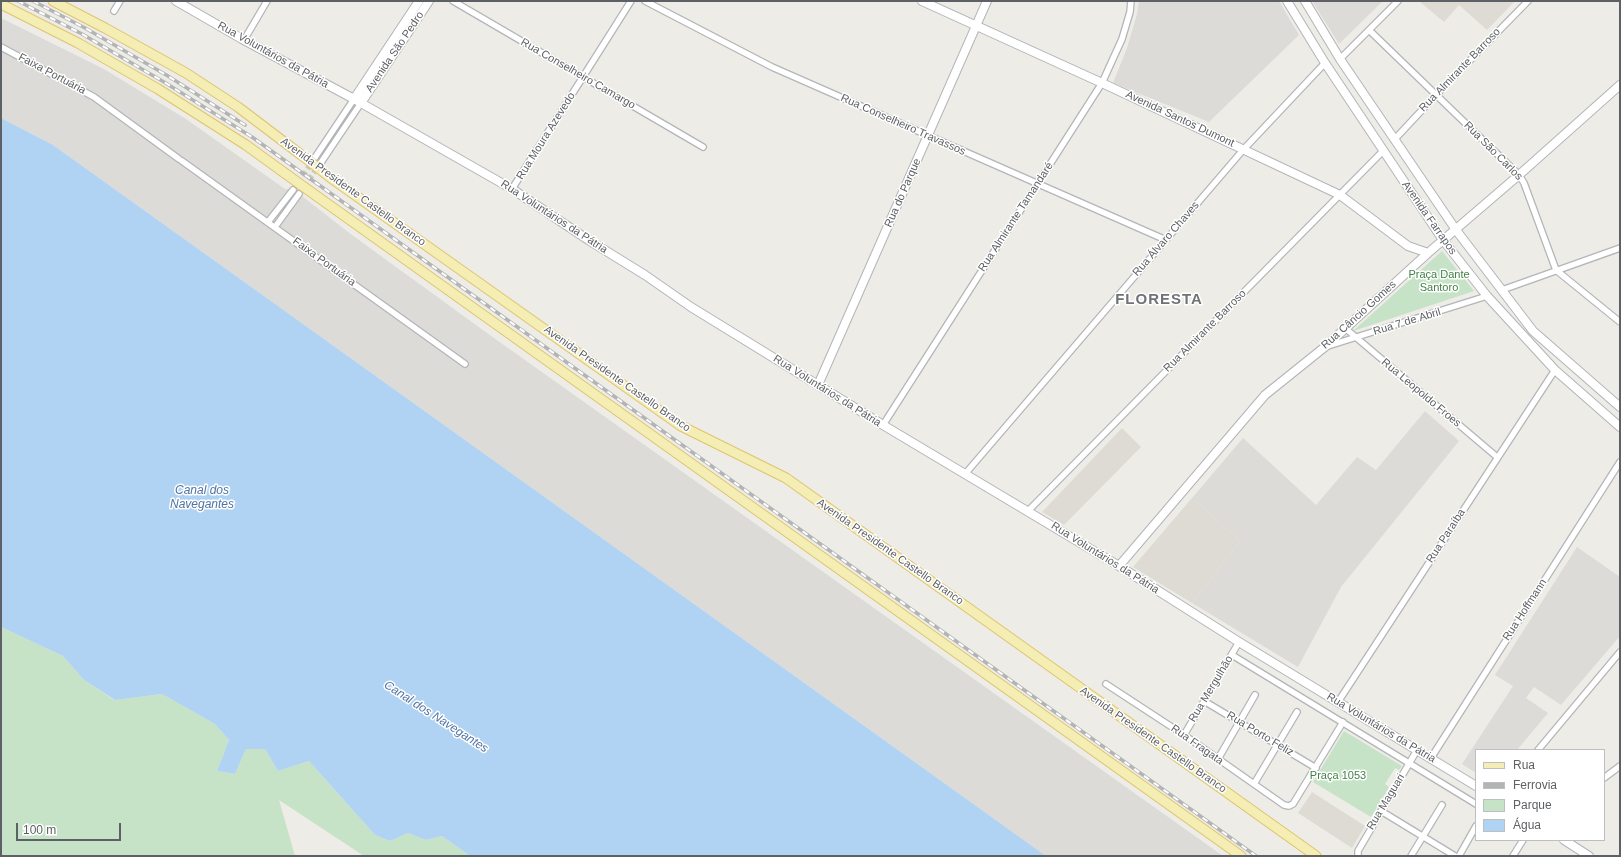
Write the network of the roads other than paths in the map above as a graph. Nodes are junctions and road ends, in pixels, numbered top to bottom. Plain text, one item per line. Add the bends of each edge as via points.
1 (53, 1) edge
2 (120, 1) edge
3 (176, 1) edge
4 (267, 1) edge
5 (419, 1) edge
6 (429, 1) edge
7 (453, 1) edge
8 (631, 1) edge
9 (645, 1) edge
10 (922, 1) edge
11 (987, 1) edge
12 (1131, 1) edge
13 (1287, 1) edge
14 (1305, 1) edge
15 (1398, 1) edge
16 (1528, 1) edge
17 (1, 4) edge
18 (114, 10) dead end
19 (976, 26) junction
20 (1369, 30) junction
21 (244, 40) junction
22 (1, 47) edge
23 (1340, 59) junction
24 (1325, 63) junction
25 (583, 77) junction
26 (1102, 83) junction
27 (1618, 90) edge
28 (1436, 95) junction
29 (358, 101) junction
30 (928, 136) junction
31 (1394, 140) junction
32 (703, 147) dead end
33 (1243, 150) junction
34 (1383, 151) junction
35 (314, 159) tunnel mouth
36 (320, 164) tunnel mouth
37 (1520, 175) junction
38 (1036, 184) junction
39 (512, 189) junction
40 (293, 190) tunnel mouth
41 (299, 194) tunnel mouth
42 (1340, 195) junction
43 (268, 222) junction
44 (275, 227) junction
45 (1456, 230) junction
46 (1166, 240) junction
47 (1443, 240) junction
48 (1620, 248) edge
49 (1428, 253) junction
50 (1556, 270) junction
51 (1502, 290) junction
52 (1487, 296) junction
53 (1620, 322) edge
54 (1345, 328) junction
55 (1356, 338) junction
56 (1326, 346) junction
57 (465, 364) dead end
58 (1555, 370) junction
59 (818, 385) junction
60 (1620, 407) edge
61 (883, 425) junction
62 (1620, 427) edge
63 (1497, 458) junction
64 (1620, 462) edge
65 (965, 474) junction
66 (1028, 511) junction
67 (1119, 566) junction
68 (1239, 642) junction
69 (1620, 652) edge
70 (1232, 655) junction
71 (1106, 684) dead end
72 (1256, 695) dead end
73 (1204, 701) junction
74 (1338, 702) junction
75 (1297, 712) dead end
76 (1240, 722) junction
77 (1343, 722) junction
78 (1184, 735) junction
79 (1278, 744) junction
80 (1539, 749) edge
81 (1417, 750) junction
82 (1431, 758) junction
83 (1218, 759) junction
84 (1410, 763) junction
85 (1620, 766) edge
86 (1316, 768) junction
87 (1605, 777) edge
88 (1254, 784) junction
89 (1475, 785) edge
90 (1475, 803) edge
91 (1442, 804) dead end
92 (1381, 811) junction
93 (1475, 828) edge
94 (1423, 837) junction
95 (1522, 841) edge
96 (1566, 841) edge
97 (1241, 856) edge
98 (1316, 856) edge
99 (1358, 856) edge
100 (1411, 856) edge
101 (1455, 856) edge
102 (1459, 856) edge
103 (1513, 856) edge
104 (1589, 856) edge

1 - 98 main road, Avenida Presidente Castello Branco, bridge via 186,73 238,107 332,178 681,426 786,478
2 - 18 street
3 - 21 main road, Rua Voluntários da Pátria
4 - 21 street
5 - 29 main road, Avenida São Pedro
6 - 29 main road, Avenida São Pedro
7 - 25 street, Rua Conselheiro Camargo
8 - 25 street, Rua Moura Azevedo
9 - 30 street, Rua Conselheiro Travassos via 772,67
10 - 19 main road, Avenida Santos Dumont
11 - 19 main road, Rua do Parque
12 - 26 street, Rua Almirante Tamandaré via 1122,39
13 - 24 main road, Avenida Farrapos
14 - 23 main road, Avenida Farrapos
15 - 20 street
16 - 28 street, Rua Almirante Barroso
17 - 97 main road, bridge via 78,43 158,89 246,145
19 - 26 main road, Avenida Santos Dumont
19 - 30 main road, Rua do Parque
20 - 23 street
20 - 28 street, Rua São Carlos
21 - 29 main road, Rua Voluntários da Pátria
22 - 43 street, Faixa Portuária via 94,97
23 - 31 main road, Avenida Farrapos
24 - 33 street, Rua Álvaro Chaves
24 - 34 main road, Avenida Farrapos
25 - 32 street, Rua Conselheiro Camargo
25 - 39 street, Rua Moura Azevedo
26 - 33 main road, Avenida Santos Dumont
26 - 38 street, Rua Almirante Tamandaré
27 - 37 main road, Rua Câncio Gomes
28 - 31 street, Rua Almirante Barroso
28 - 37 street, Rua São Carlos
29 - 35 street
29 - 36 street
29 - 39 main road, Rua Voluntários da Pátria
30 - 38 street, Rua Conselheiro Travassos
30 - 59 main road, Rua do Parque
31 - 45 main road, Avenida Farrapos
33 - 42 main road, Avenida Santos Dumont
33 - 46 street, Rua Álvaro Chaves
34 - 42 street, Rua Almirante Barroso
34 - 47 main road, Avenida Farrapos
37 - 45 main road, Rua Câncio Gomes
37 - 50 street, Rua São Carlos
38 - 46 street, Rua Conselheiro Travassos
38 - 61 street, Rua Almirante Tamandaré
39 - 59 main road, Rua Voluntários da Pátria via 691,307
40 - 43 street
41 - 44 street
42 - 49 main road, Avenida Santos Dumont via 1408,246
42 - 66 street, Rua Almirante Barroso
43 - 44 street, Faixa Portuária
44 - 57 street, Faixa Portuária
45 - 47 main road, Rua Câncio Gomes
45 - 51 main road, Avenida Farrapos
46 - 65 street, Rua Álvaro Chaves
47 - 49 main road, Rua Câncio Gomes
47 - 52 main road, Avenida Farrapos
48 - 50 street
49 - 54 main road, Rua Câncio Gomes
50 - 51 street
50 - 53 street
51 - 60 main road, Avenida Farrapos via 1533,331
52 - 55 street, Rua 7 de Abril
52 - 58 main road, Avenida Farrapos
54 - 55 street, Rua Leopoldo Froes
54 - 56 main road, Rua Câncio Gomes
55 - 56 street, Rua 7 de Abril
55 - 63 street, Rua Leopoldo Froes
56 - 67 main road, Rua Câncio Gomes via 1265,395
58 - 62 main road, Avenida Farrapos
58 - 63 street, Rua Paraíba
59 - 61 main road, Rua Voluntários da Pátria
61 - 65 main road, Rua Voluntários da Pátria
63 - 74 street, Rua Paraíba
64 - 82 street, Rua Hoffmann
65 - 66 main road, Rua Voluntários da Pátria
66 - 67 main road, Rua Voluntários da Pátria
67 - 68 main road, Rua Voluntários da Pátria
68 - 70 street, Rua Mergulhão
68 - 74 main road, Rua Voluntários da Pátria
69 - 80 street
70 - 73 street, Rua Mergulhão
70 - 77 street
71 - 78 street, Rua Fragata
72 - 76 street
73 - 76 street, Rua Porto Feliz
73 - 78 street, Rua Mergulhão
74 - 81 main road, Rua Voluntários da Pátria
75 - 79 street
76 - 79 street, Rua Porto Feliz
76 - 83 street
77 - 84 street
77 - 86 street
78 - 83 street, Rua Fragata
79 - 86 street, Rua Porto Feliz
79 - 88 street
81 - 82 main road, Rua Voluntários da Pátria
81 - 84 street, Rua Maguari
82 - 89 main road, Rua Voluntários da Pátria
83 - 88 street, Rua Fragata
84 - 90 street
84 - 92 street, Rua Maguari
85 - 87 street
86 - 88 street, Rua Fragata via 1293,804 1289,806
91 - 94 street
92 - 94 street
92 - 99 street, Rua Maguari via 1358,851
93 - 102 street
94 - 100 street
94 - 101 street
95 - 103 street
96 - 104 main road

